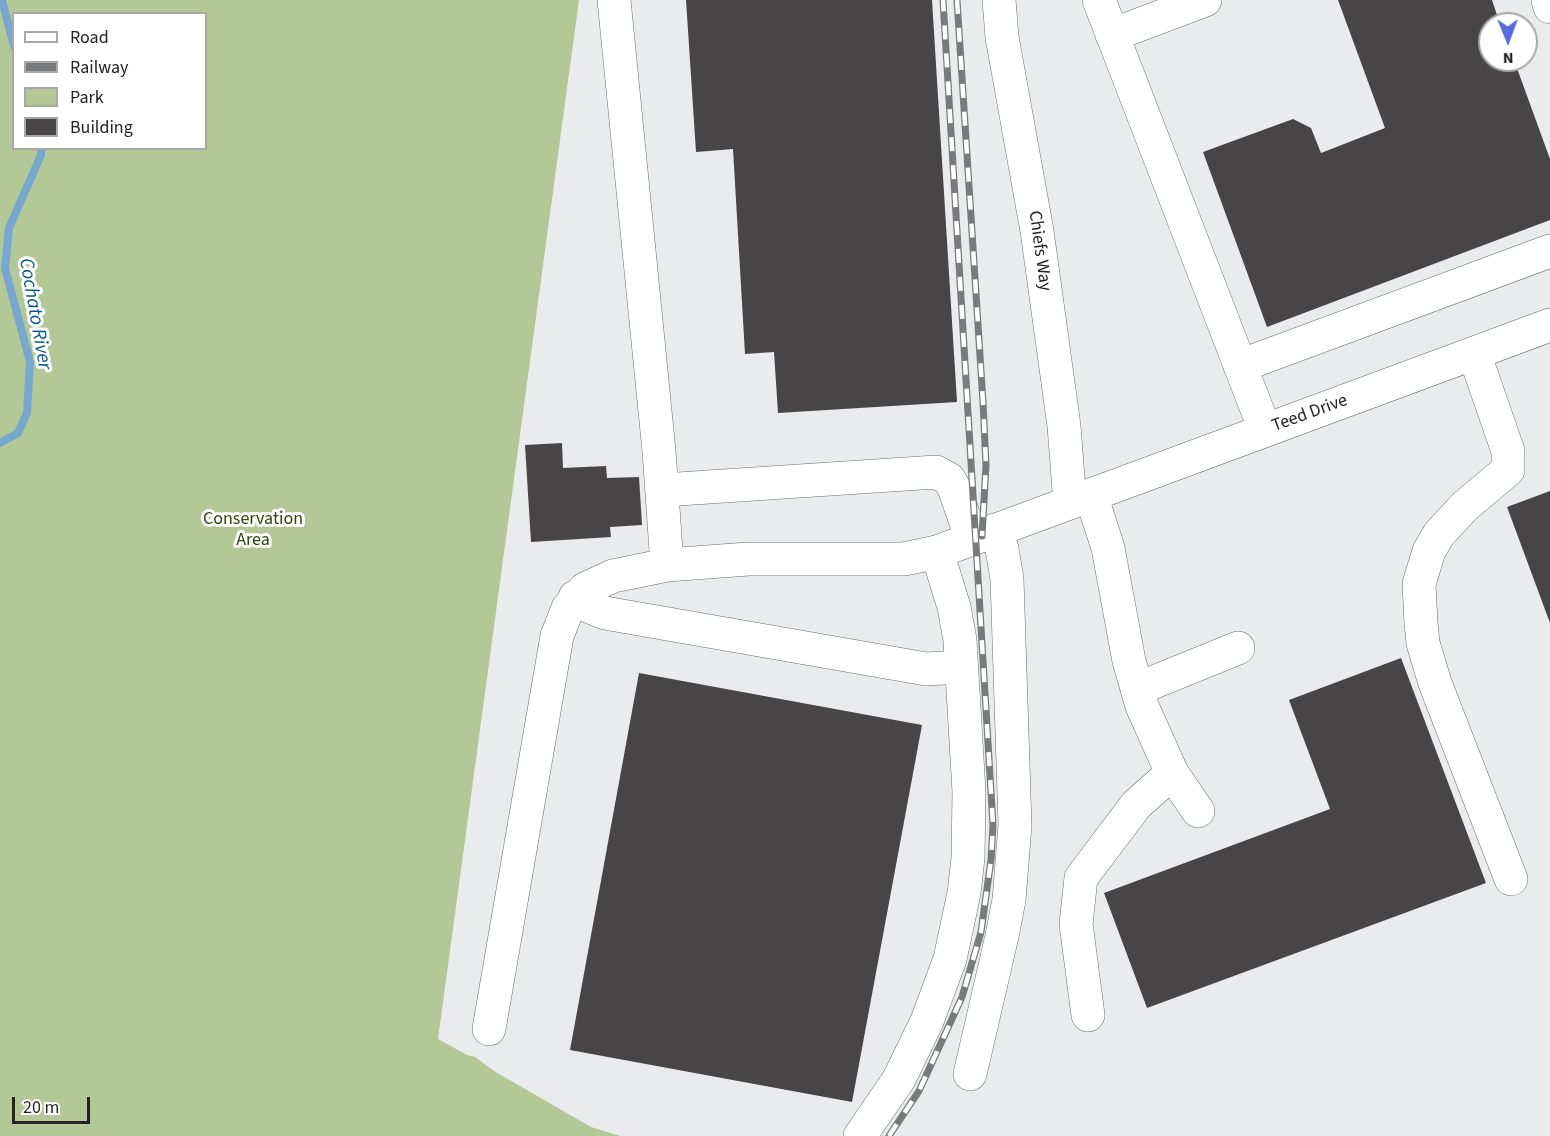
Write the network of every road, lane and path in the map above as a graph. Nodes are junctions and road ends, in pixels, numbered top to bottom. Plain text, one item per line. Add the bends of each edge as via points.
1 (614, 0) edge
2 (999, 0) edge
3 (1099, 0) edge
4 (1205, 0) edge
5 (1548, 0) edge
6 (1550, 7) edge
7 (1113, 35) junction
8 (1550, 251) edge
9 (1550, 325) edge
10 (1474, 353) junction
11 (1240, 366) junction
12 (1265, 430) junction
13 (663, 490) junction
14 (1080, 499) junction
15 (983, 535) junction
16 (937, 552) junction
17 (667, 565) junction
18 (575, 597) junction
19 (1238, 648) dead end
20 (962, 667) junction
21 (1137, 689) junction
22 (1172, 774) junction
23 (1198, 811) dead end
24 (1511, 879) dead end
25 (1088, 1015) dead end
26 (489, 1029) dead end
27 (970, 1074) dead end
28 (860, 1136) edge

1 - 13 street
2 - 14 street, Chiefs Way via 1064,426
3 - 7 street
4 - 7 street
5 - 6 street
7 - 11 street
8 - 11 street
9 - 10 street, Teed Drive
10 - 12 street, Teed Drive
10 - 24 street via 1508,451 1508,470 1451,521 1429,551 1419,584 1420,623 1435,683
11 - 12 street
12 - 14 street, Teed Drive
13 - 15 street via 936,472 949,479
13 - 17 street
14 - 15 street, Teed Drive
14 - 21 street, Chiefs Way via 1108,548
15 - 16 street, Teed Drive
15 - 27 street via 1004,556 1007,579 1015,825 1007,909
16 - 17 street, Teed Drive via 904,559 748,559
16 - 20 street via 954,607
17 - 18 street, Teed Drive via 613,576
18 - 20 street via 594,609 616,615 926,669
18 - 26 street via 557,636
19 - 21 street
20 - 28 street via 969,825 958,927 923,1030 899,1079
21 - 22 street, Chiefs Way
22 - 23 street, Chiefs Way
22 - 25 street via 1136,805 1081,878 1076,924

